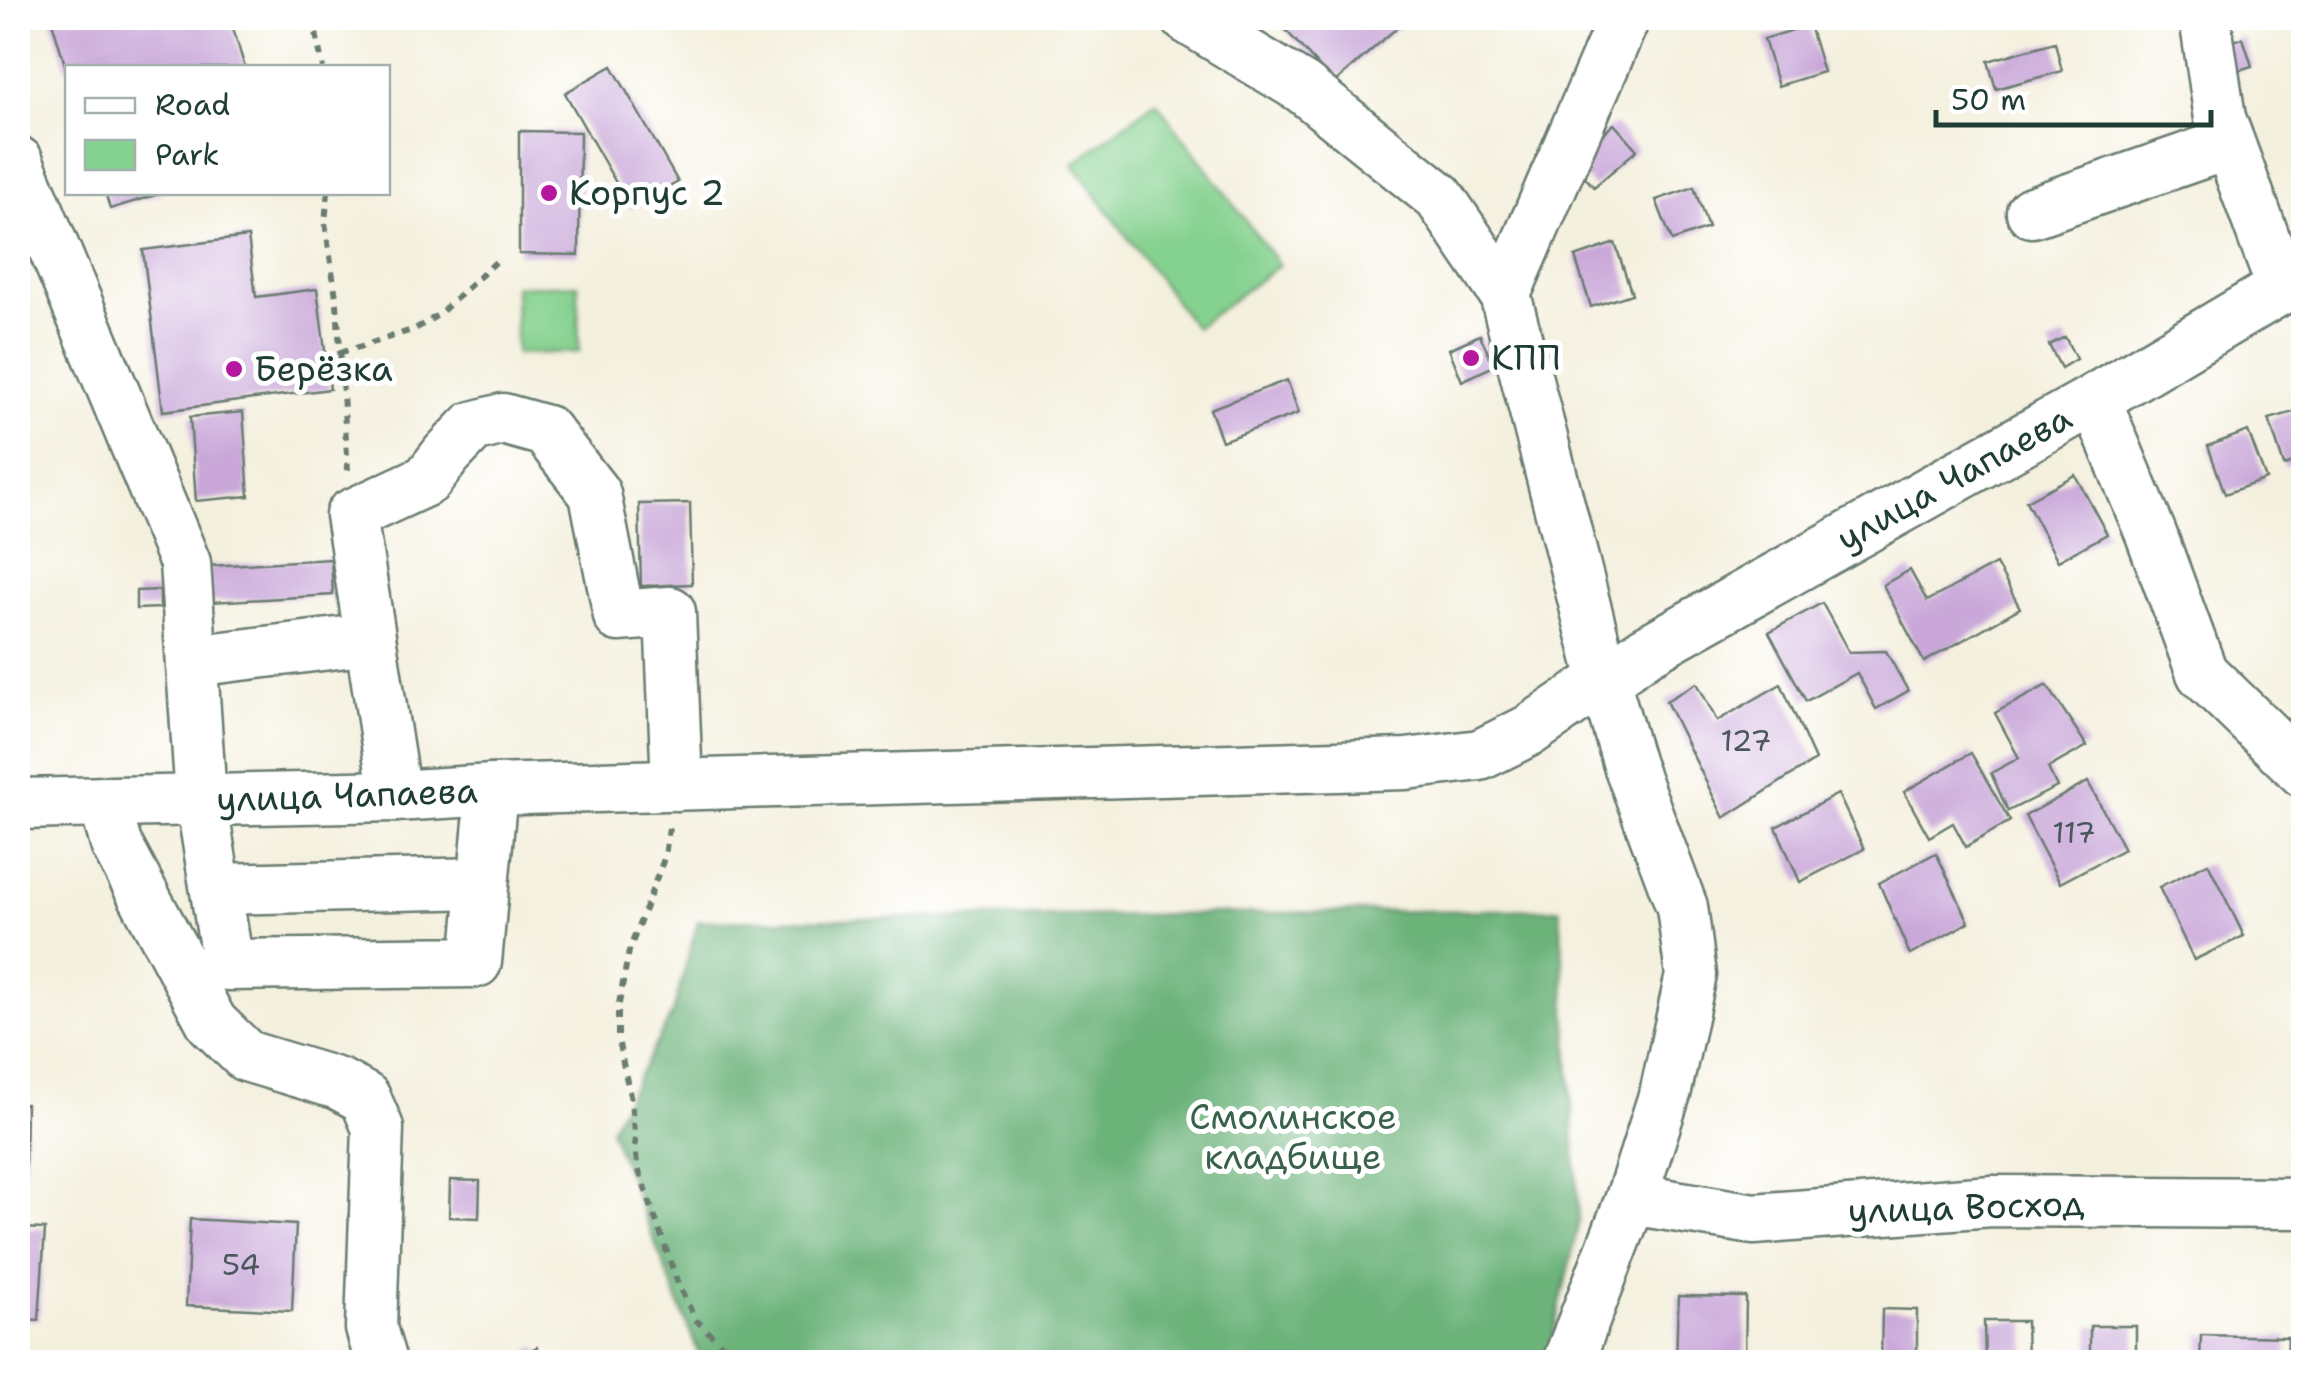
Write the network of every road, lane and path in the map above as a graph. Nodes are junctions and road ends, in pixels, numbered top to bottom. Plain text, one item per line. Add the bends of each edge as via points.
1 (313, 18) edge
2 (1187, 18) edge
3 (1624, 18) edge
4 (2205, 18) edge
5 (322, 65) edge
6 (2228, 144) junction
7 (18, 162) edge
8 (328, 195) edge
9 (2032, 212) dead end
10 (498, 260) dead end
11 (2293, 281) edge
12 (1505, 294) junction
13 (340, 353) junction
14 (2095, 399) junction
15 (351, 516) junction
16 (370, 639) junction
17 (192, 660) junction
18 (1604, 680) junction
19 (2304, 772) edge
20 (677, 785) junction
21 (492, 790) junction
22 (395, 796) junction
23 (202, 799) junction
24 (104, 802) junction
25 (18, 804) edge
26 (484, 883) junction
27 (216, 889) junction
28 (1631, 1199) junction
29 (2304, 1203) edge
30 (382, 1362) edge
31 (740, 1362) edge
32 (1568, 1362) edge

1 - 5 path
2 - 12 street via 1303,88 1438,197
3 - 12 street
4 - 6 street
6 - 9 street
6 - 11 street
7 - 17 street via 184,563
8 - 13 path
10 - 13 path via 415,329
11 - 14 street, улица Чапаева
12 - 18 street
13 - 15 path
14 - 18 street, улица Чапаева
14 - 19 street via 2202,674
15 - 16 street
15 - 20 street via 428,480 473,428 503,418 546,431 594,494 619,616 670,612
16 - 17 street
16 - 22 street
17 - 23 street
18 - 20 street, улица Чапаева via 1530,730 1480,754 1406,764
18 - 28 street via 1682,908 1691,975 1666,1090
20 - 21 street, улица Чапаева
20 - 31 path via 666,856 629,950 618,1040 638,1165 679,1287 696,1320
21 - 22 street, улица Чапаева
21 - 26 street
22 - 23 street, улица Чапаева
23 - 24 street, улица Чапаева
23 - 27 street
24 - 25 street, улица Чапаева
24 - 30 street via 116,844 212,1023 246,1056 365,1098 378,1128 371,1328
26 - 27 street
26 - 27 street via 476,962 228,966
28 - 29 street, улица Восход via 1754,1219 1992,1201
28 - 32 street

